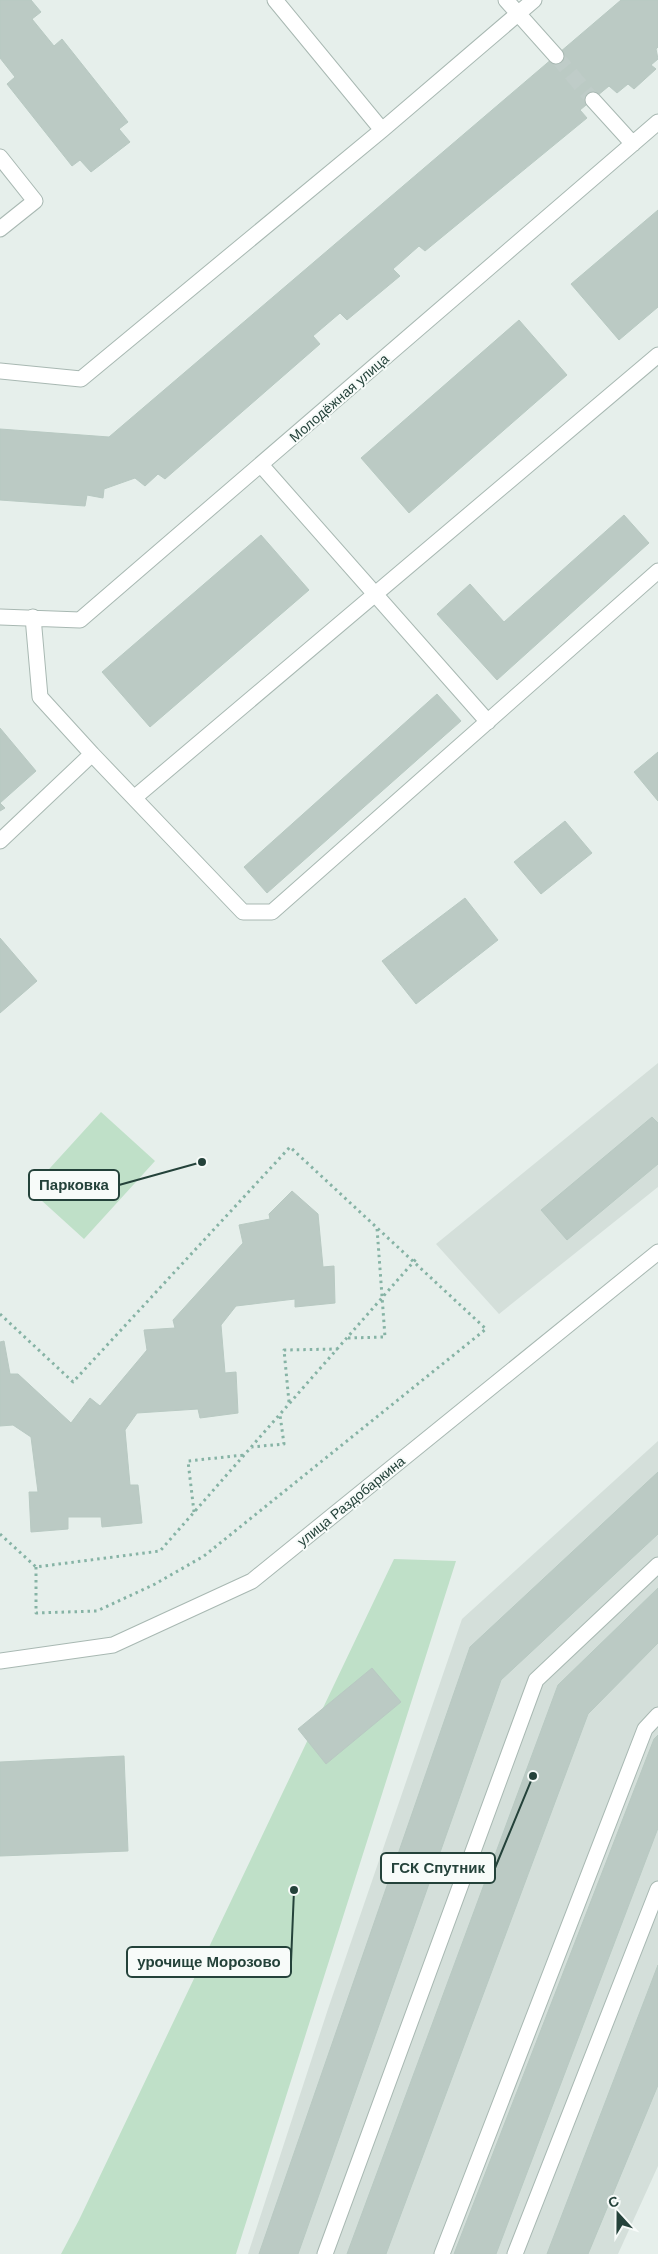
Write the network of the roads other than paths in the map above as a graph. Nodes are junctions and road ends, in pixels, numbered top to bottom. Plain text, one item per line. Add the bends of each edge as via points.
1 (275, 0) edge
2 (506, 0) edge
3 (534, 0) edge
4 (517, 14) junction
5 (556, 56) tunnel mouth
6 (593, 100) tunnel mouth
7 (658, 122) edge
8 (382, 130) junction
9 (633, 144) junction
10 (0, 157) edge
11 (0, 229) edge
12 (658, 355) edge
13 (0, 371) edge
14 (262, 465) junction
15 (658, 571) edge
16 (375, 593) junction
17 (0, 617) edge
18 (32, 617) junction
19 (488, 722) junction
20 (92, 754) junction
21 (134, 798) junction
22 (0, 840) edge
23 (658, 1252) edge
24 (658, 1565) edge
25 (0, 1661) edge
26 (658, 1715) edge
27 (658, 1889) edge
28 (325, 2254) edge
29 (442, 2254) edge
30 (515, 2254) edge

1 - 8 street
2 - 4 street
3 - 4 street
4 - 5 street
4 - 8 street
6 - 9 street
7 - 9 street, Молодёжная улица
8 - 13 street via 81,379
9 - 14 street, Молодёжная улица
10 - 11 street via 35,201
12 - 16 street
14 - 16 street
14 - 18 street, Молодёжная улица via 80,620
15 - 19 street
16 - 19 street
16 - 21 street
17 - 18 street, Молодёжная улица
18 - 20 street via 40,698
19 - 21 street via 272,912 243,912
20 - 21 street
20 - 22 street
23 - 25 street, улица Раздобаркина via 252,1581 114,1646
24 - 28 street via 536,1680
26 - 29 street via 645,1729
27 - 30 street

